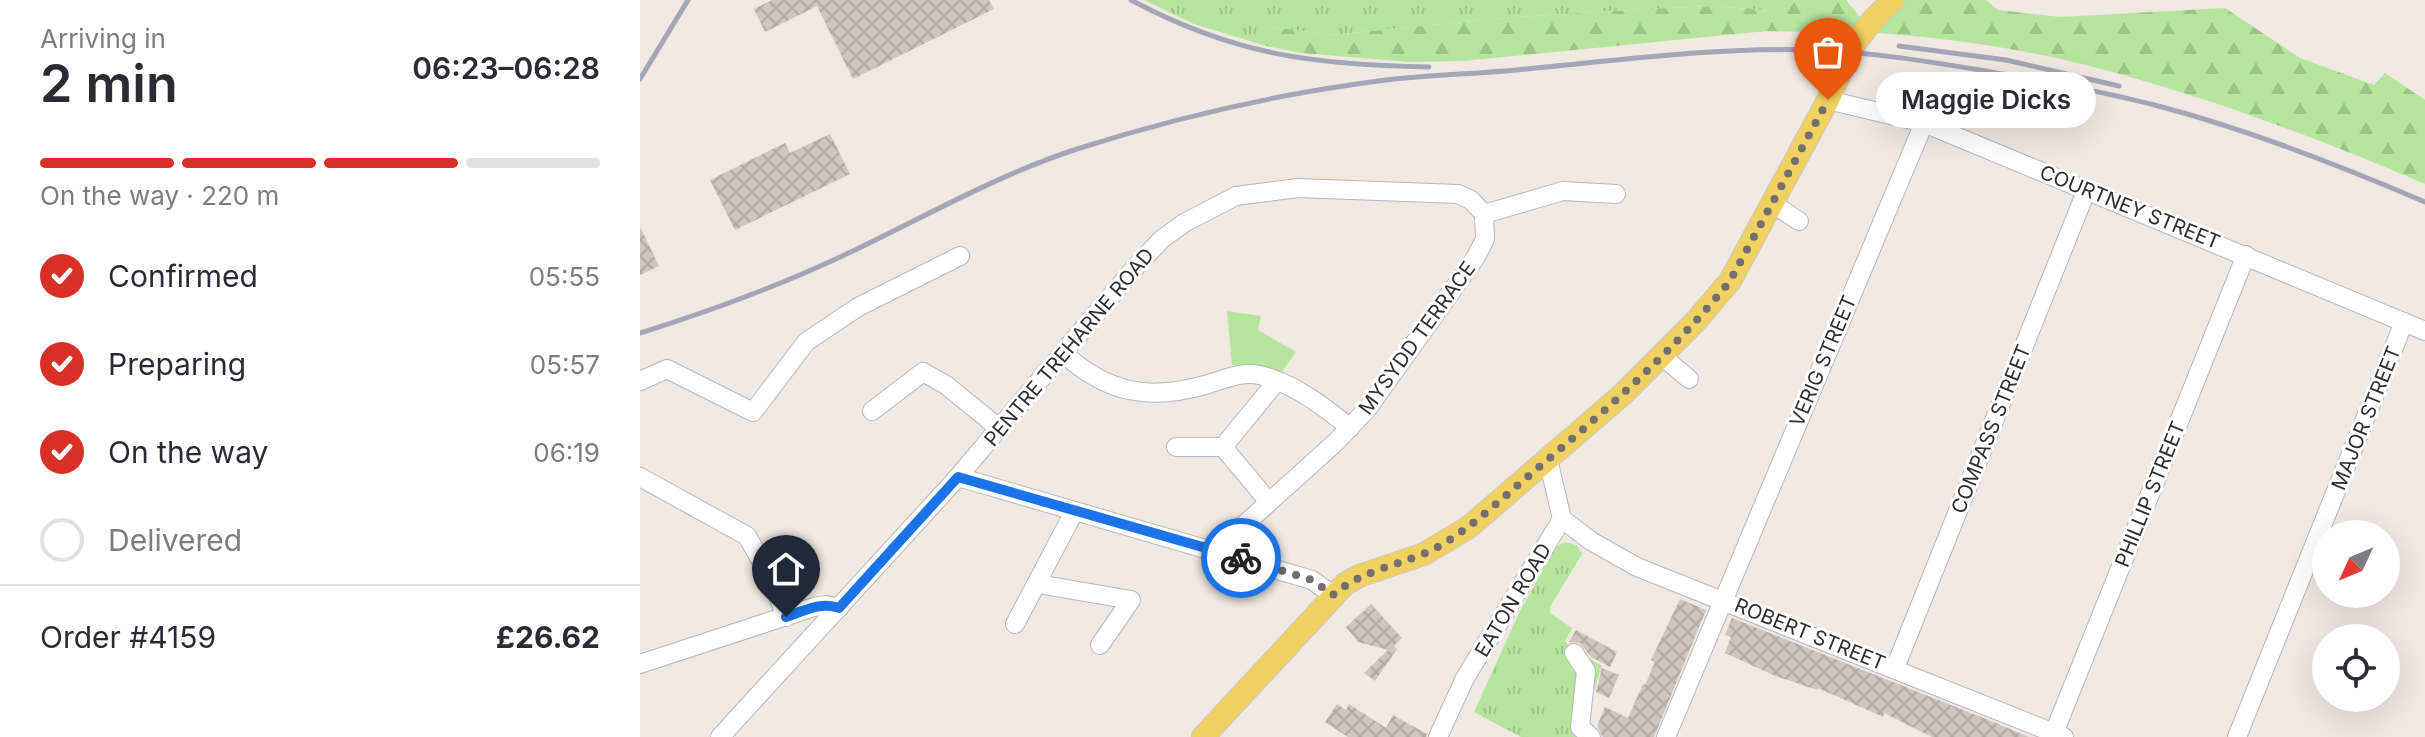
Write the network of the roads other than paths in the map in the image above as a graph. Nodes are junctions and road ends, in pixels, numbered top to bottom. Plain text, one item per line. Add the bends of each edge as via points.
1 (1893, 0) edge
2 (1828, 100) junction
3 (1924, 123) junction
4 (2087, 189) junction
5 (1616, 194) dead end
6 (1773, 204) junction
7 (1484, 214) junction
8 (1799, 221) dead end
9 (2246, 255) junction
10 (960, 256) dead end
11 (2404, 322) junction
12 (2425, 331) edge
13 (1063, 353) junction
14 (1662, 356) junction
15 (1689, 379) dead end
16 (640, 381) edge
17 (1277, 381) junction
18 (872, 411) dead end
19 (1350, 428) junction
20 (1000, 429) junction
21 (1176, 447) dead end
22 (1223, 447) junction
23 (1548, 459) junction
24 (640, 477) edge
25 (958, 477) junction
26 (1269, 502) junction
27 (1074, 512) junction
28 (1562, 519) junction
29 (1225, 553) junction
30 (1038, 584) junction
31 (1333, 595) junction
32 (1722, 600) junction
33 (839, 608) junction
34 (786, 617) junction
35 (1015, 624) dead end
36 (1100, 645) dead end
37 (1574, 653) dead end
38 (640, 664) edge
39 (1895, 668) junction
40 (2059, 735) edge
41 (720, 737) edge
42 (1203, 737) edge
43 (1438, 737) edge
44 (1591, 737) edge
45 (1666, 737) edge
46 (2237, 737) edge

1 - 2 main road via 1852,47
2 - 3 street, COURTNEY STREET
2 - 6 main road
3 - 4 street, COURTNEY STREET
3 - 32 street, VERIG STREET
4 - 9 street, COURTNEY STREET
4 - 39 street, COMPASS STREET
5 - 7 street via 1563,184
6 - 8 street
6 - 14 main road via 1730,281
7 - 13 street, PENTRE TREHARNE ROAD via 1458,194 1298,188 1236,196 1162,239
7 - 19 street, MYSYDD TERRACE via 1485,239 1476,257
9 - 11 street, COURTNEY STREET
9 - 40 street, PHILLIP STREET
10 - 16 street via 858,307 806,342 753,412 667,369
11 - 12 street, COURTNEY STREET
11 - 46 street, MAJOR STREET
13 - 17 street via 1084,372 1135,392 1177,392 1245,374
13 - 20 street, PENTRE TREHARNE ROAD
14 - 15 street
14 - 23 main road
17 - 19 street
17 - 22 street
18 - 20 street via 923,372
19 - 26 street, MYSYDD TERRACE
20 - 25 street, PENTRE TREHARNE ROAD
21 - 22 street
22 - 26 street
23 - 28 street
23 - 31 main road via 1445,543 1359,576
24 - 34 street via 747,536
25 - 27 street
25 - 33 street, PENTRE TREHARNE ROAD
26 - 29 street, MYSYDD TERRACE via 1234,534
27 - 29 street
27 - 30 street
28 - 32 street, ROBERT STREET via 1637,567
28 - 43 street, EATON ROAD via 1465,678
29 - 31 street via 1312,580
30 - 35 street
30 - 36 street via 1131,600
31 - 42 main road
32 - 39 street, ROBERT STREET
32 - 45 street, VERIG STREET
33 - 34 street via 814,607
33 - 41 street, PENTRE TREHARNE ROAD
34 - 38 street
37 - 44 street via 1586,671 1580,727
39 - 40 street, ROBERT STREET

